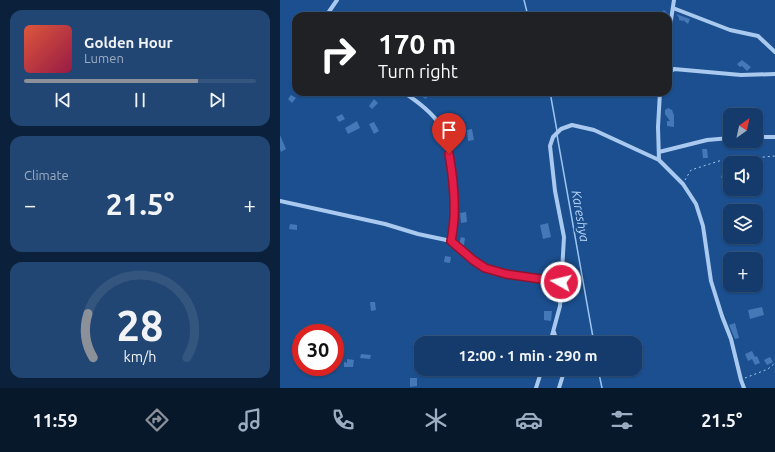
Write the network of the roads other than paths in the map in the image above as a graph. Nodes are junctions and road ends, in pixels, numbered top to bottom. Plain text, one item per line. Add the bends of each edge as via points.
1 (336, 0) edge
2 (674, 0) edge
3 (673, 8) junction
4 (328, 12) edge
5 (672, 17) edge
6 (775, 52) edge
7 (672, 70) edge
8 (775, 74) edge
9 (408, 96) edge
10 (660, 96) edge
11 (763, 137) edge
12 (775, 138) edge
13 (723, 139) edge
14 (659, 152) junction
15 (659, 160) junction
16 (280, 201) edge
17 (451, 241) junction
18 (561, 282) junction
19 (554, 332) junction
20 (553, 336) edge
21 (555, 336) edge
22 (540, 376) edge
23 (563, 376) edge
24 (536, 388) edge
25 (559, 388) edge
26 (744, 388) edge

1 - 4 street
2 - 3 street
3 - 5 street
3 - 6 street via 730,30 758,36
7 - 8 street via 741,75
9 - 17 street via 432,115 440,125 445,139 453,179
10 - 14 street
11 - 12 street
13 - 14 street
14 - 15 street
15 - 18 street via 583,127 572,125 561,129 553,137 550,156 564,237
15 - 26 street via 683,184 696,204 711,281 731,339
16 - 17 street
17 - 18 street via 485,268 506,274
18 - 19 street via 560,306
19 - 20 street
19 - 21 street
22 - 24 street
23 - 25 street

